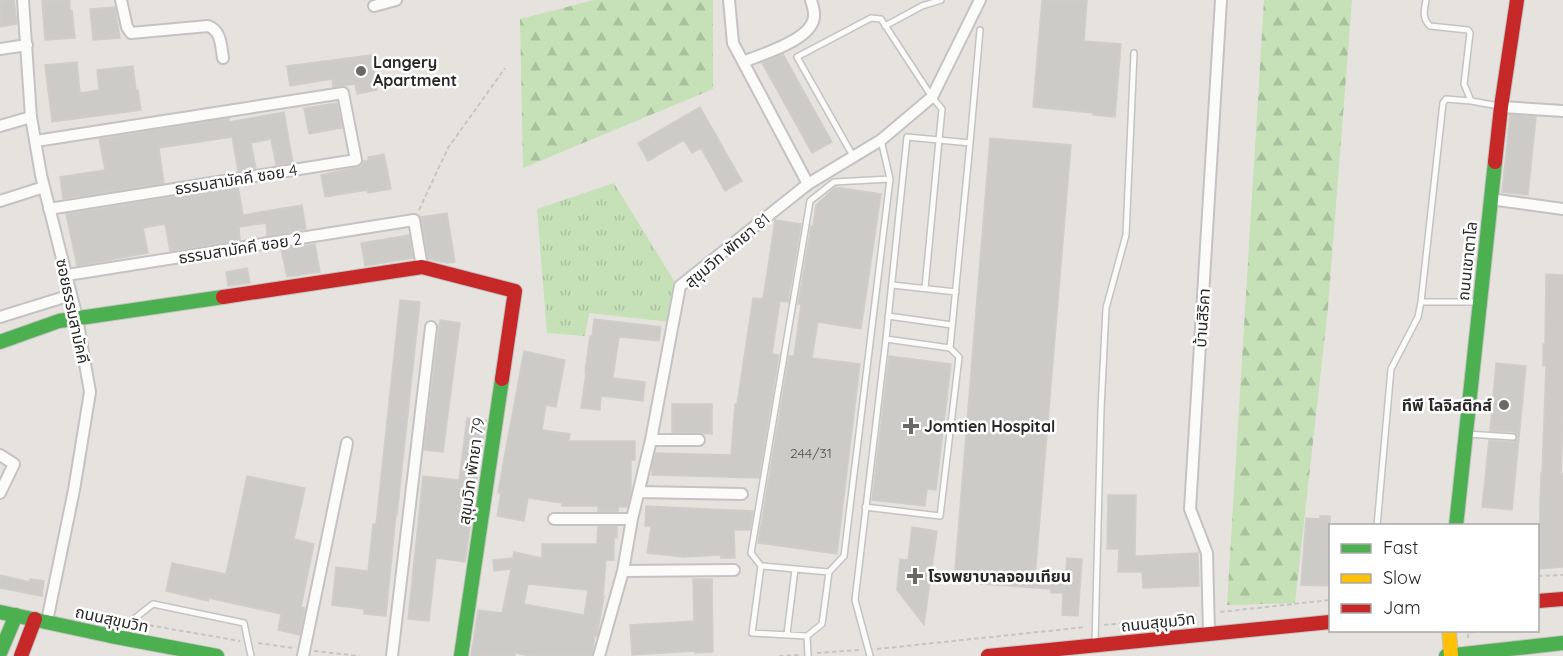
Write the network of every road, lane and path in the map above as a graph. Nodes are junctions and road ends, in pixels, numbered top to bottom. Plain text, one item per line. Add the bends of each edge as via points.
1 (23, 0) edge
2 (121, 0) edge
3 (396, 0) edge
4 (729, 0) edge
5 (811, 0) edge
6 (941, 0) edge
7 (980, 0) edge
8 (1221, 0) edge
9 (1426, 0) edge
10 (1517, 0) edge
11 (374, 6) dead end
12 (885, 26) junction
13 (980, 30) dead end
14 (27, 45) junction
15 (0, 49) edge
16 (1134, 53) dead end
17 (223, 58) dead end
18 (743, 62) junction
19 (505, 68) dead end
20 (932, 97) junction
21 (1471, 101) junction
22 (1501, 106) junction
23 (1563, 111) edge
24 (31, 117) junction
25 (0, 126) edge
26 (881, 140) junction
27 (939, 140) junction
28 (36, 141) junction
29 (970, 143) junction
30 (854, 156) junction
31 (890, 179) junction
32 (808, 184) junction
33 (44, 187) junction
34 (1490, 199) junction
35 (0, 201) edge
36 (49, 209) junction
37 (1563, 209) edge
38 (414, 220) junction
39 (422, 267) junction
40 (67, 275) junction
41 (891, 285) junction
42 (925, 288) junction
43 (956, 292) junction
44 (71, 295) junction
45 (1421, 302) junction
46 (1480, 302) junction
47 (888, 316) junction
48 (0, 317) edge
49 (77, 318) junction
50 (952, 324) junction
51 (431, 327) dead end
52 (886, 339) junction
53 (0, 342) edge
54 (950, 348) junction
55 (1465, 434) junction
56 (1513, 437) dead end
57 (651, 440) junction
58 (699, 441) dead end
59 (347, 443) dead end
60 (0, 455) edge
61 (639, 492) junction
62 (0, 493) edge
63 (742, 494) dead end
64 (865, 507) junction
65 (554, 519) dead end
66 (632, 519) junction
67 (1377, 524) edge
68 (1456, 524) edge
69 (761, 566) junction
70 (795, 569) junction
71 (734, 570) dead end
72 (623, 571) junction
73 (829, 572) junction
74 (1563, 575) edge
75 (1539, 576) edge
76 (1563, 598) edge
77 (1329, 600) edge
78 (1539, 601) edge
79 (0, 612) edge
80 (1208, 614) junction
81 (16, 615) junction
82 (41, 620) junction
83 (129, 622) junction
84 (1329, 622) edge
85 (1095, 626) junction
86 (1449, 632) edge
87 (1209, 633) junction
88 (787, 634) junction
89 (111, 636) junction
90 (807, 636) junction
91 (248, 642) junction
92 (1563, 644) edge
93 (1095, 645) junction
94 (304, 653) edge
95 (869, 653) edge
96 (0, 654) edge
97 (1486, 654) edge
98 (808, 655) edge
99 (9, 656) edge
100 (21, 656) edge
101 (217, 656) edge
102 (251, 656) edge
103 (359, 656) edge
104 (392, 656) edge
105 (460, 656) edge
106 (599, 656) edge
107 (779, 656) edge
108 (988, 656) edge
109 (1446, 656) edge
110 (1451, 656) edge

1 - 14 street, ซอยธรรมสามัคคี
2 - 17 street via 131,33 208,26 218,34
3 - 11 street
4 - 18 street via 733,43
5 - 18 street via 813,20 805,32 790,43
6 - 12 lane
7 - 20 street, สุขุมวิท พัทยา 81
8 - 80 street, บ้านสิริคา via 1190,509 1207,553
9 - 21 lane via 1423,13 1430,26 1470,33 1464,84
10 - 22 main road, ถนนเขาตาโล
12 - 20 lane
12 - 30 lane via 881,19 871,18 797,57
13 - 29 lane
14 - 15 street
14 - 24 street, ซอยธรรมสามัคคี
16 - 85 lane via 1126,235 1106,308
18 - 32 street
19 - 38 path via 448,148
20 - 26 street, สุขุมวิท พัทยา 81
20 - 27 lane via 942,109
21 - 22 lane
21 - 45 lane via 1446,99 1443,103
22 - 23 street
22 - 34 main road, ถนนเขาตาโล
24 - 25 street
24 - 28 street, ซอยธรรมสามัคคี
26 - 30 street, สุขุมวิท พัทยา 81
26 - 31 lane
27 - 29 lane
27 - 41 lane via 907,137
27 - 42 lane
28 - 33 street, ซอยธรรมสามัคคี
28 - 36 street, ธรรมสามัคคี ซอย 4 via 343,93 356,160
29 - 43 lane
30 - 32 street, สุขุมวิท พัทยา 81
31 - 69 lane via 834,182 810,201 751,552
31 - 73 lane via 844,556
32 - 57 street, สุขุมวิท พัทยา 81 via 680,286
33 - 35 street
33 - 36 street, ซอยธรรมสามัคคี
34 - 37 street
34 - 46 main road, ถนนเขาตาโล
36 - 40 street, ซอยธรรมสามัคคี
38 - 39 street
38 - 40 street, ธรรมสามัคคี ซอย 2
39 - 49 main road
39 - 105 main road, สุขุมวิท พัทยา 79 via 514,291
40 - 44 street, ซอยธรรมสามัคคี
41 - 42 lane
41 - 47 lane
42 - 43 lane
43 - 50 lane
44 - 48 street
44 - 49 street, ซอยธรรมสามัคคี
45 - 46 lane
45 - 67 lane via 1418,317 1390,369
46 - 55 main road, ถนนเขาตาโล
47 - 50 lane
47 - 52 lane
49 - 53 main road
49 - 82 street, ซอยธรรมสามัคคี via 90,392 74,490
50 - 54 lane
51 - 104 street
52 - 54 lane
52 - 64 lane
54 - 64 lane via 959,357 940,516
55 - 56 lane
55 - 68 main road, ถนนเขาตาโล
57 - 58 street
57 - 61 street, สุขุมวิท พัทยา 81
59 - 94 street
60 - 62 street via 14,464
61 - 63 street
61 - 66 street, สุขุมวิท พัทยา 81
64 - 95 lane via 855,600
65 - 66 street
66 - 72 street, สุขุมวิท พัทยา 81
69 - 70 lane
69 - 88 lane via 752,633
70 - 73 lane
70 - 88 lane
71 - 72 street
72 - 106 street, สุขุมวิท พัทยา 81
73 - 90 lane via 822,624
74 - 75 path
76 - 78 main road
77 - 80 path
79 - 81 main road, ถนนสุขุมวิท
80 - 85 path
80 - 87 street, บ้านสิริคา
81 - 82 main road, ถนนสุขุมวิท
81 - 96 main road
82 - 89 main road, ถนนสุขุมวิท
82 - 100 main road
83 - 89 lane
83 - 91 path
83 - 91 lane via 153,604 244,623
84 - 87 main road, ถนนสุขุมวิท
85 - 93 lane
85 - 95 path
86 - 110 main road
87 - 93 main road, ถนนสุขุมวิท
88 - 90 lane
89 - 101 main road, ถนนสุขุมวิท
90 - 98 lane
91 - 94 path
91 - 102 lane
92 - 97 main road
93 - 108 main road, ถนนสุขุมวิท
94 - 103 path
95 - 98 path
96 - 99 main road
97 - 110 main road
98 - 107 path
109 - 110 main road

